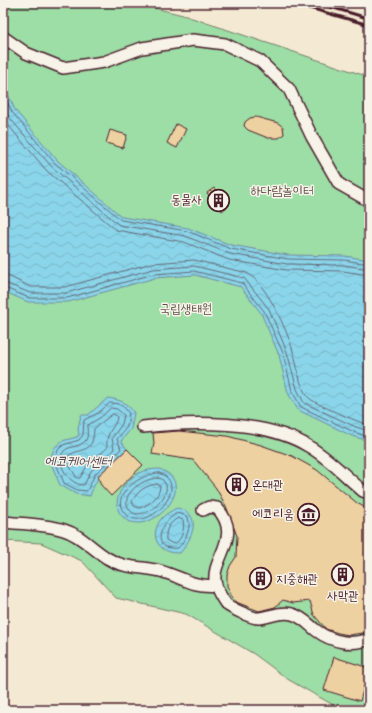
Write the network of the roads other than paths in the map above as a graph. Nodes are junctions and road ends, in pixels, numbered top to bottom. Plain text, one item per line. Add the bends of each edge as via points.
1 (3, 36) edge
2 (369, 201) edge
3 (143, 427) dead end
4 (369, 493) edge
5 (203, 510) dead end
6 (3, 522) edge
7 (215, 584) junction
8 (369, 639) edge

1 - 2 street via 26,53 63,68 104,62 142,48 193,40 225,44 260,61 289,89 312,137 339,184
3 - 4 street via 175,423 211,423 289,436 327,458 363,491
5 - 7 street via 209,507 217,508 224,515 228,531 217,567
6 - 7 street via 65,530 118,564 131,568 159,570 194,585
7 - 8 street via 226,604 258,619 277,613 292,613 303,618 329,638 344,642

